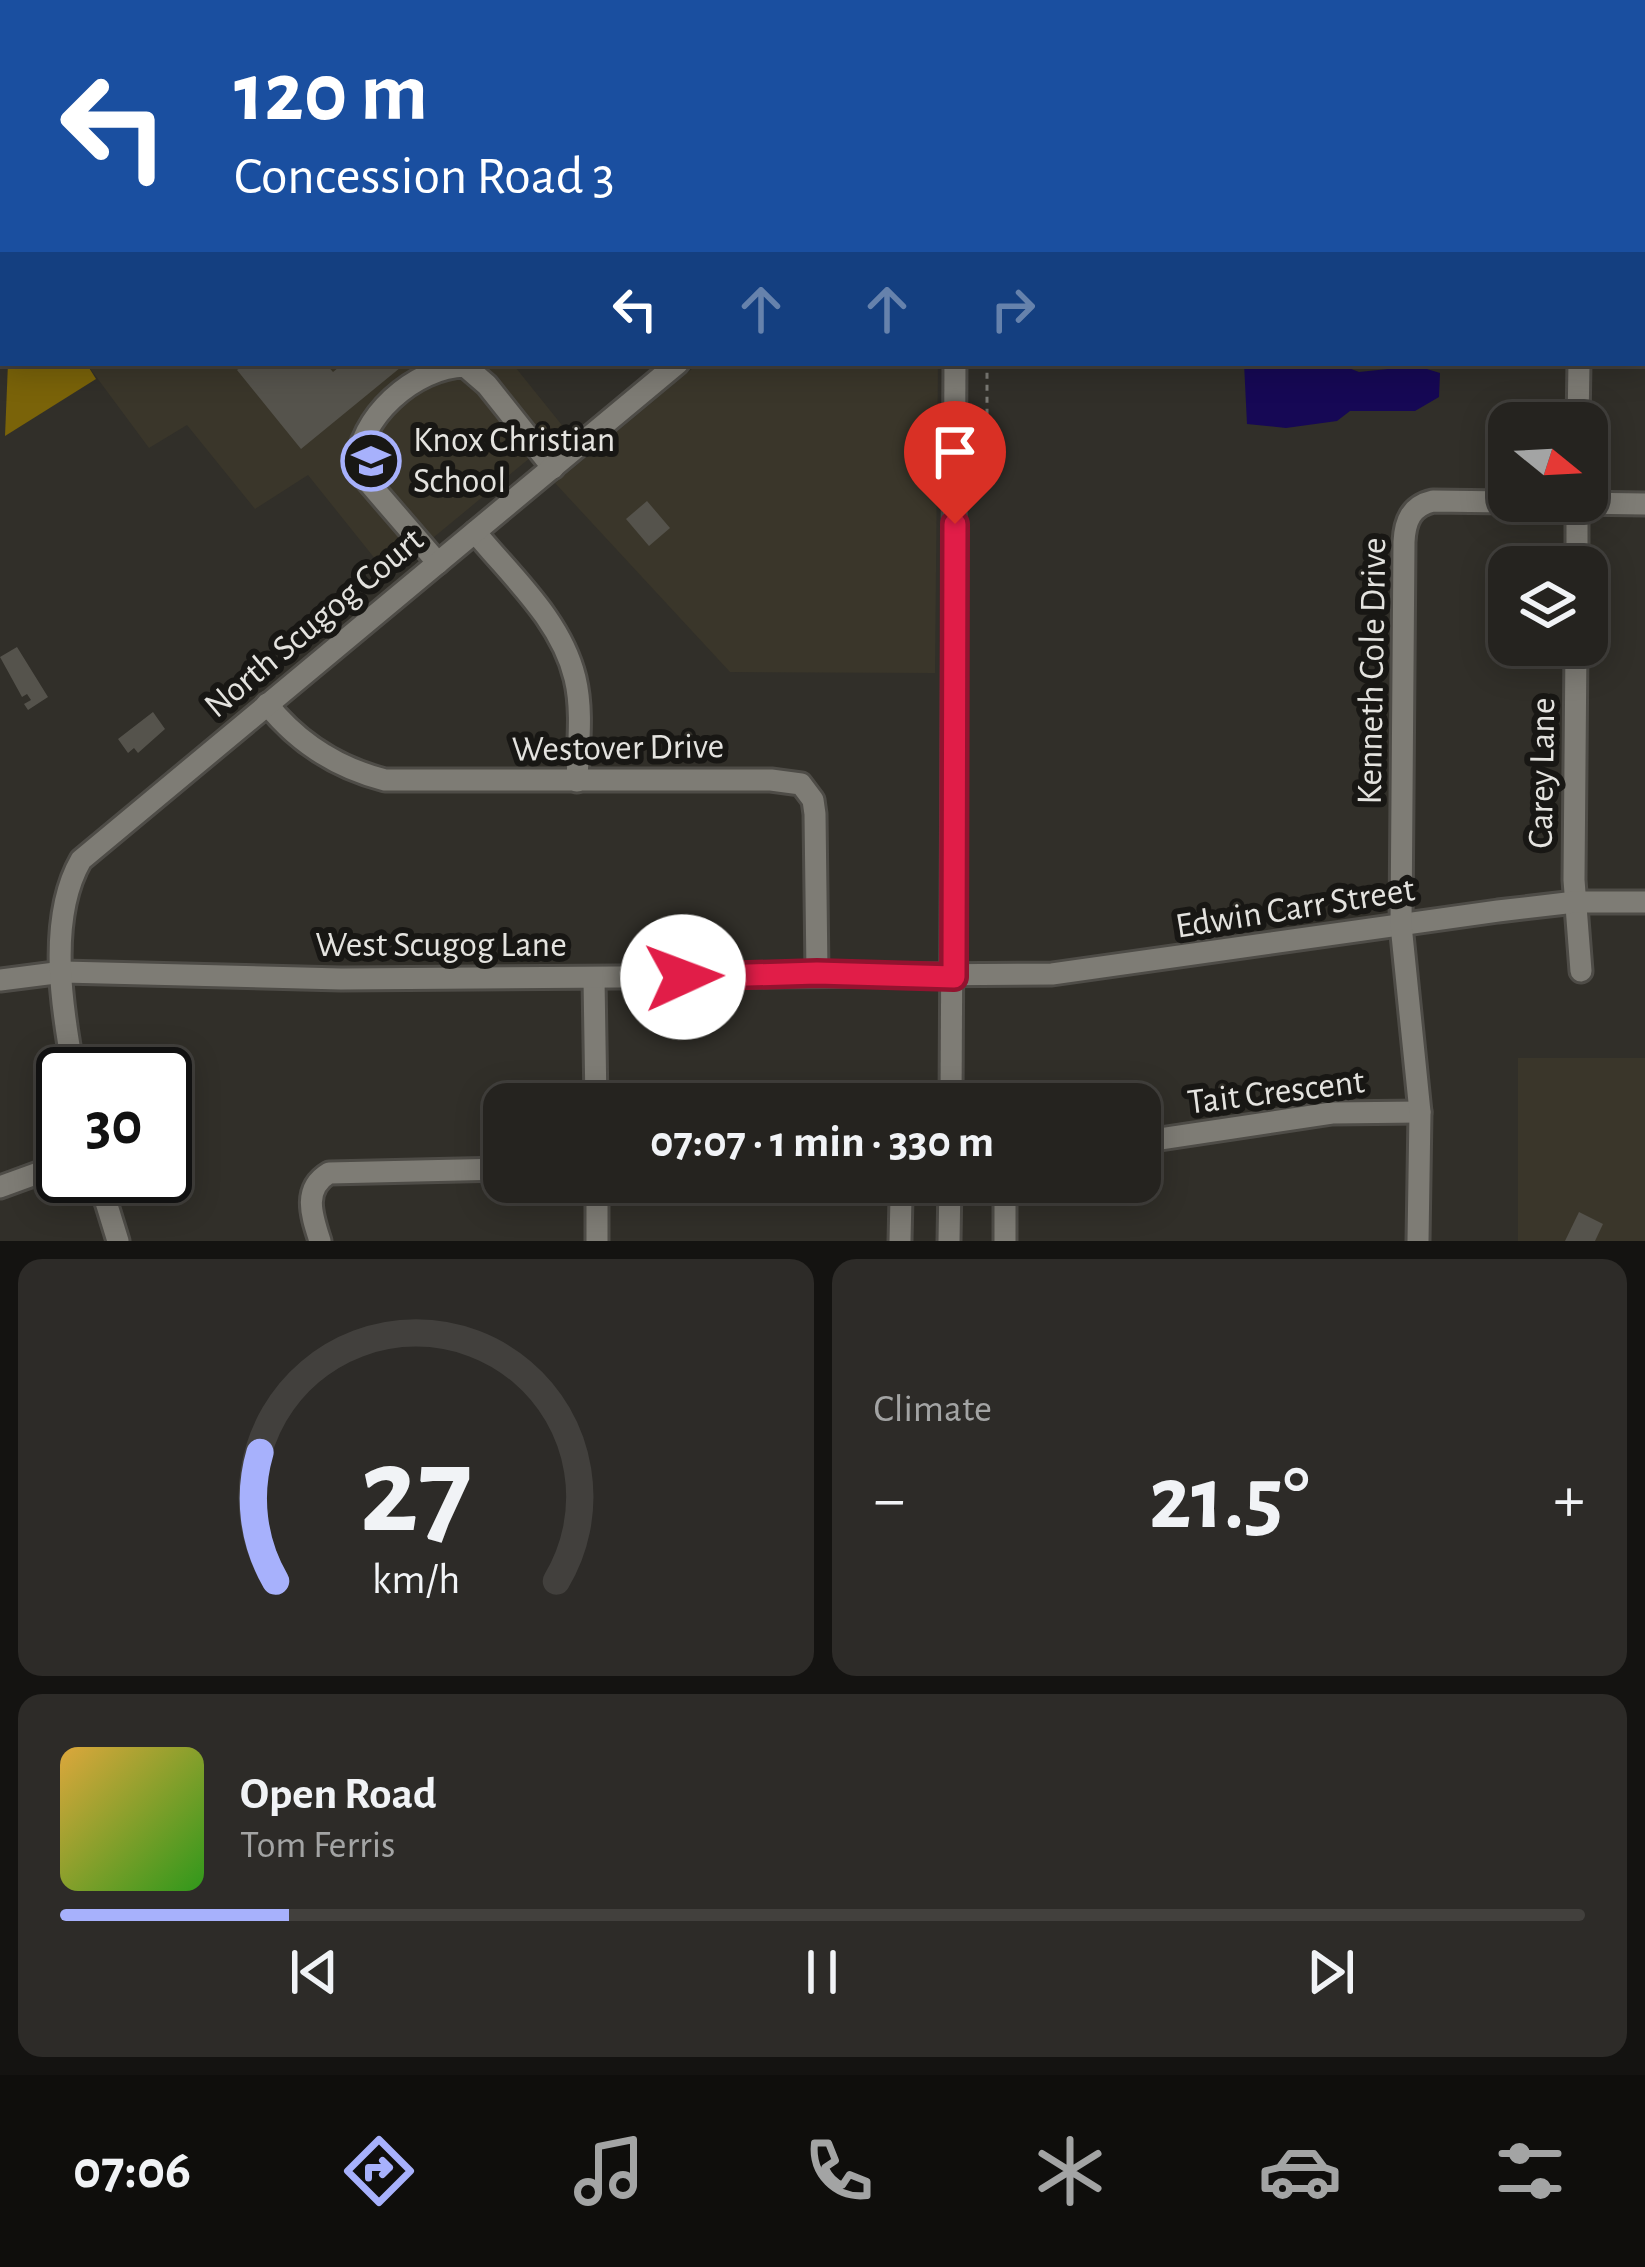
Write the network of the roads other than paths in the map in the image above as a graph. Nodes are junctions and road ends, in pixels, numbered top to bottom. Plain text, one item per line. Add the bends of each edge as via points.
1 (674, 366) edge
2 (956, 366) edge
3 (1579, 366) edge
4 (1578, 402) edge
5 (553, 468) junction
6 (1488, 501) edge
7 (1608, 503) edge
8 (1645, 504) edge
9 (475, 532) junction
10 (438, 563) junction
11 (1576, 666) edge
12 (268, 704) junction
13 (578, 781) junction
14 (1575, 902) junction
15 (1645, 902) edge
16 (1401, 925) junction
17 (1581, 971) dead end
18 (63, 972) junction
19 (817, 973) junction
20 (954, 977) junction
21 (594, 979) junction
22 (0, 980) edge
23 (71, 1047) edge
24 (596, 1083) edge
25 (952, 1083) edge
26 (1420, 1112) junction
27 (1161, 1139) edge
28 (483, 1169) edge
29 (36, 1174) edge
30 (0, 1187) edge
31 (106, 1203) edge
32 (598, 1203) edge
33 (901, 1203) edge
34 (950, 1203) edge
35 (1005, 1203) edge
36 (118, 1241) edge
37 (320, 1241) edge
38 (597, 1241) edge
39 (900, 1241) edge
40 (949, 1241) edge
41 (1005, 1241) edge
42 (1418, 1241) edge

1 - 5 street, North Scugog Court
2 - 20 street
3 - 4 street
5 - 9 street, North Scugog Court
5 - 10 street via 465,366 400,393 364,436 357,469
6 - 16 street, Kenneth Cole Drive via 1433,501 1408,519
7 - 8 street, Kenneth Cole Drive
9 - 10 street, North Scugog Court
9 - 13 street via 567,652 580,709
10 - 12 street, North Scugog Court
11 - 14 street, Carey Lane
12 - 13 street, Westover Drive via 315,750 364,775 411,783
12 - 18 street, North Scugog Court via 81,860 64,900
13 - 19 street, Westover Drive via 802,784 815,814
14 - 15 street, Edwin Carr Street
14 - 16 street, Edwin Carr Street
14 - 17 street, Carey Lane
16 - 20 street, Edwin Carr Street via 1098,970
16 - 26 street
18 - 21 street, West Scugog Lane
18 - 22 street, West Scugog Lane
18 - 23 street, North Scugog Court
19 - 20 street, West Scugog Lane
19 - 21 street, West Scugog Lane
20 - 25 street
21 - 24 street
26 - 27 street, Tait Crescent via 1332,1113
26 - 42 street
28 - 37 street via 329,1173 311,1195
29 - 30 street
31 - 36 street
32 - 38 street
33 - 39 street
34 - 40 street
35 - 41 street

